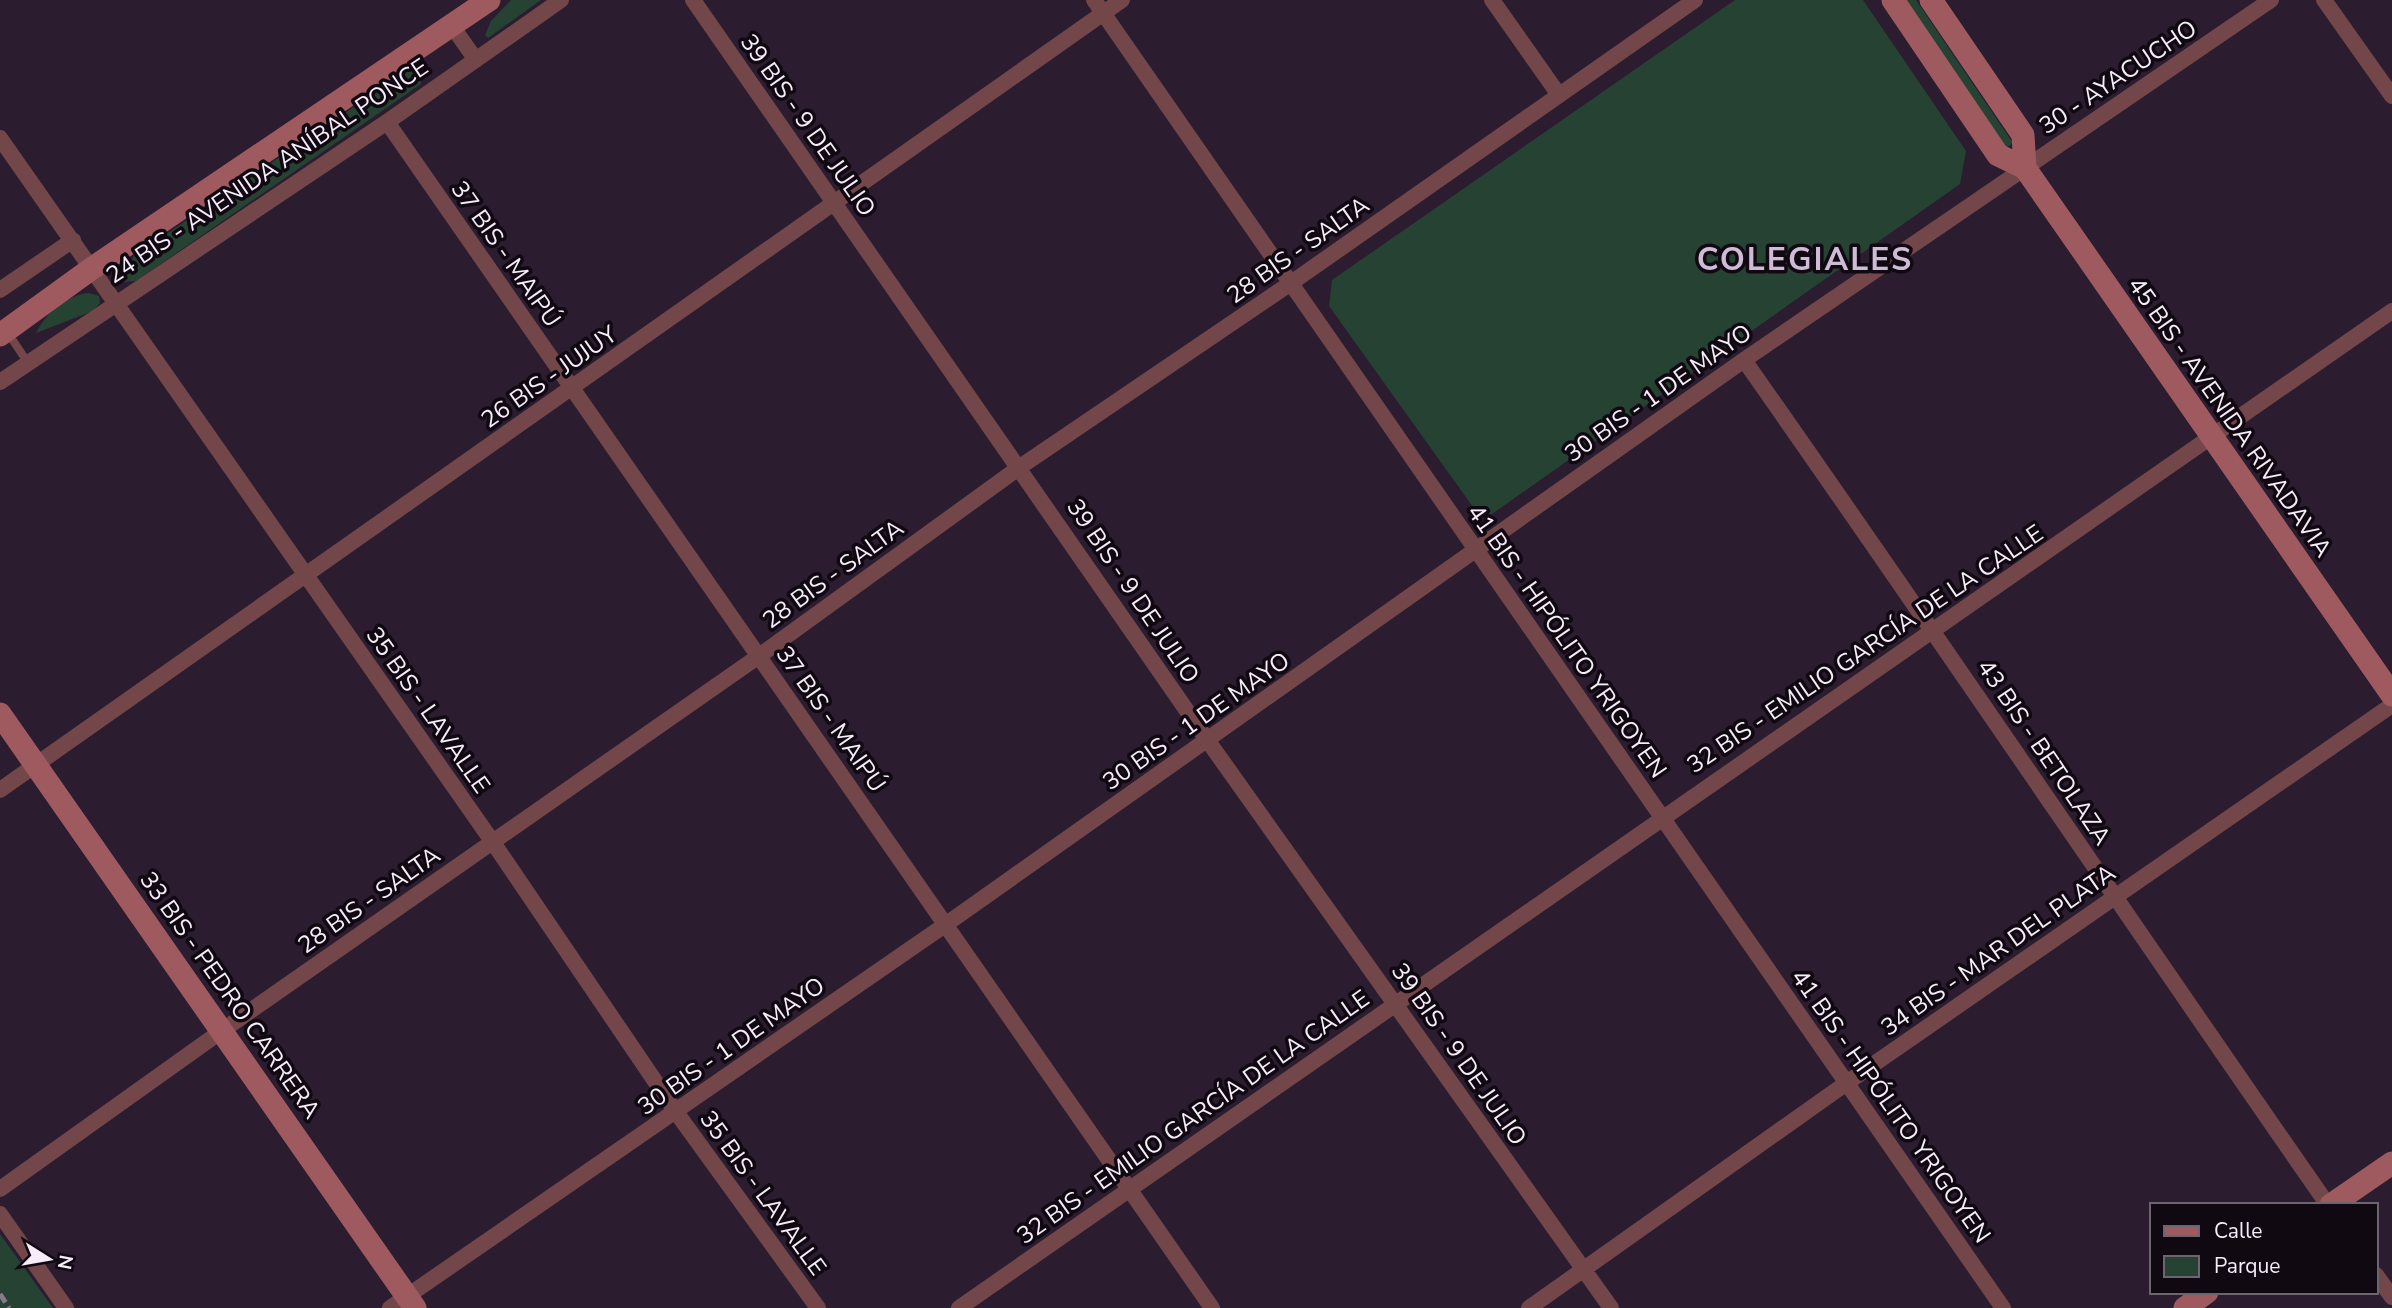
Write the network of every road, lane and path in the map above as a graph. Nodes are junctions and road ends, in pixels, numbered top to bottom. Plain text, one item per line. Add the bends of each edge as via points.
1 (489, 0) edge
2 (561, 0) edge
3 (693, 0) edge
4 (1122, 0) edge
5 (1492, 0) edge
6 (1695, 0) edge
7 (1893, 0) edge
8 (1931, 0) edge
9 (2271, 0) edge
10 (2324, 0) edge
11 (1099, 7) edge
12 (452, 26) junction
13 (476, 60) junction
14 (1559, 95) junction
15 (2392, 96) edge
16 (387, 122) junction
17 (0, 138) edge
18 (2025, 168) junction
19 (833, 201) junction
20 (73, 240) junction
21 (91, 269) junction
22 (1292, 283) junction
23 (0, 290) edge
24 (116, 306) junction
25 (2392, 311) edge
26 (3, 333) edge
27 (1744, 360) junction
28 (29, 363) junction
29 (0, 382) edge
30 (572, 389) junction
31 (2213, 438) junction
32 (1020, 467) junction
33 (1476, 550) junction
34 (306, 574) junction
35 (1935, 631) junction
36 (759, 656) junction
37 (2392, 695) edge
38 (2392, 705) edge
39 (0, 714) edge
40 (1208, 741) junction
41 (35, 765) junction
42 (0, 790) edge
43 (1662, 816) junction
44 (492, 841) junction
45 (2114, 897) junction
46 (945, 925) junction
47 (1395, 1003) junction
48 (223, 1030) junction
49 (1848, 1082) junction
50 (676, 1112) junction
51 (2392, 1163) edge
52 (0, 1189) edge
53 (1131, 1191) junction
54 (2329, 1203) edge
55 (2333, 1203) edge
56 (0, 1214) edge
57 (1585, 1270) junction
58 (2378, 1278) edge
59 (2204, 1294) edge
60 (2392, 1297) edge
61 (404, 1304) edge
62 (66, 1308) edge
63 (818, 1308) edge
64 (959, 1308) edge
65 (1212, 1308) edge
66 (1529, 1308) edge
67 (1611, 1308) edge
68 (2003, 1308) edge
69 (2185, 1308) edge

1 - 12 main road, 24 BIS - AVENIDA ANÍBAL PONCE
2 - 13 street, 24 BIS - AVENIDA ANÍBAL PONCE
3 - 19 street, 39 BIS - 9 DE JULIO
4 - 11 street, 26 BIS - JUJUY
5 - 14 street
6 - 14 street, 28 BIS - SALTA
7 - 18 main road, 45 BIS - AVENIDA RIVADAVIA via 1998,155
8 - 18 main road, 45 BIS - AVENIDA RIVADAVIA via 2023,135
9 - 18 street, 30 - AYACUCHO
10 - 15 street
11 - 19 street, 26 BIS - JUJUY
11 - 22 street, 41 BIS - HIPÓLITO YRIGOYEN
12 - 13 street
12 - 21 main road, 24 BIS - AVENIDA ANÍBAL PONCE
13 - 16 street, 24 BIS - AVENIDA ANÍBAL PONCE
14 - 22 street, 28 BIS - SALTA
16 - 24 street, 24 BIS - AVENIDA ANÍBAL PONCE
16 - 30 street, 37 BIS - MAIPÚ
17 - 20 street, 35 BIS - LAVALLE
18 - 27 street, 30 BIS - 1 DE MAYO
18 - 31 main road, 45 BIS - AVENIDA RIVADAVIA
19 - 30 street, 26 BIS - JUJUY
19 - 32 street, 39 BIS - 9 DE JULIO
20 - 21 street, 35 BIS - LAVALLE
20 - 23 street
21 - 24 street, 35 BIS - LAVALLE
21 - 26 main road, 24 BIS - AVENIDA ANÍBAL PONCE
22 - 32 street, 28 BIS - SALTA
22 - 33 street, 41 BIS - HIPÓLITO YRIGOYEN
24 - 28 street, 24 BIS - AVENIDA ANÍBAL PONCE
24 - 34 street, 35 BIS - LAVALLE
25 - 31 street, 32 BIS - EMILIO GARCÍA DE LA CALLE
26 - 28 lane
27 - 33 street, 30 BIS - 1 DE MAYO
27 - 35 street, 43 BIS - BETOLAZA
28 - 29 street, 24 BIS - AVENIDA ANÍBAL PONCE
30 - 34 street, 26 BIS - JUJUY
30 - 36 street, 37 BIS - MAIPÚ
31 - 35 street, 32 BIS - EMILIO GARCÍA DE LA CALLE
31 - 37 main road, 45 BIS - AVENIDA RIVADAVIA
32 - 36 street, 28 BIS - SALTA
32 - 40 street, 39 BIS - 9 DE JULIO
33 - 40 street, 30 BIS - 1 DE MAYO
33 - 43 street, 41 BIS - HIPÓLITO YRIGOYEN
34 - 41 street, 26 BIS - JUJUY
34 - 44 street, 35 BIS - LAVALLE
35 - 43 street, 32 BIS - EMILIO GARCÍA DE LA CALLE
35 - 45 street, 43 BIS - BETOLAZA
36 - 44 street, 28 BIS - SALTA
36 - 46 street, 37 BIS - MAIPÚ
38 - 45 street, 34 BIS - MAR DEL PLATA
39 - 41 main road, 33 BIS - PEDRO CARRERA
40 - 46 street, 30 BIS - 1 DE MAYO
40 - 47 street, 39 BIS - 9 DE JULIO
41 - 42 street, 26 BIS - JUJUY
41 - 48 main road, 33 BIS - PEDRO CARRERA
43 - 47 street, 32 BIS - EMILIO GARCÍA DE LA CALLE
43 - 49 street, 41 BIS - HIPÓLITO YRIGOYEN
44 - 48 street, 28 BIS - SALTA
44 - 50 street, 35 BIS - LAVALLE
45 - 49 street, 34 BIS - MAR DEL PLATA
45 - 54 street, 43 BIS - BETOLAZA
46 - 50 street, 30 BIS - 1 DE MAYO
46 - 53 street, 37 BIS - MAIPÚ
47 - 53 street, 32 BIS - EMILIO GARCÍA DE LA CALLE
47 - 57 street, 39 BIS - 9 DE JULIO
48 - 52 street, 28 BIS - SALTA
48 - 61 main road, 33 BIS - PEDRO CARRERA
49 - 57 street, 34 BIS - MAR DEL PLATA
49 - 68 street, 41 BIS - HIPÓLITO YRIGOYEN
50 - 61 street, 30 BIS - 1 DE MAYO
50 - 63 street, 35 BIS - LAVALLE
51 - 55 main road
53 - 64 street, 32 BIS - EMILIO GARCÍA DE LA CALLE
53 - 65 street, 37 BIS - MAIPÚ
56 - 62 street
57 - 66 street, 34 BIS - MAR DEL PLATA
57 - 67 street, 39 BIS - 9 DE JULIO
58 - 60 street
59 - 69 main road

